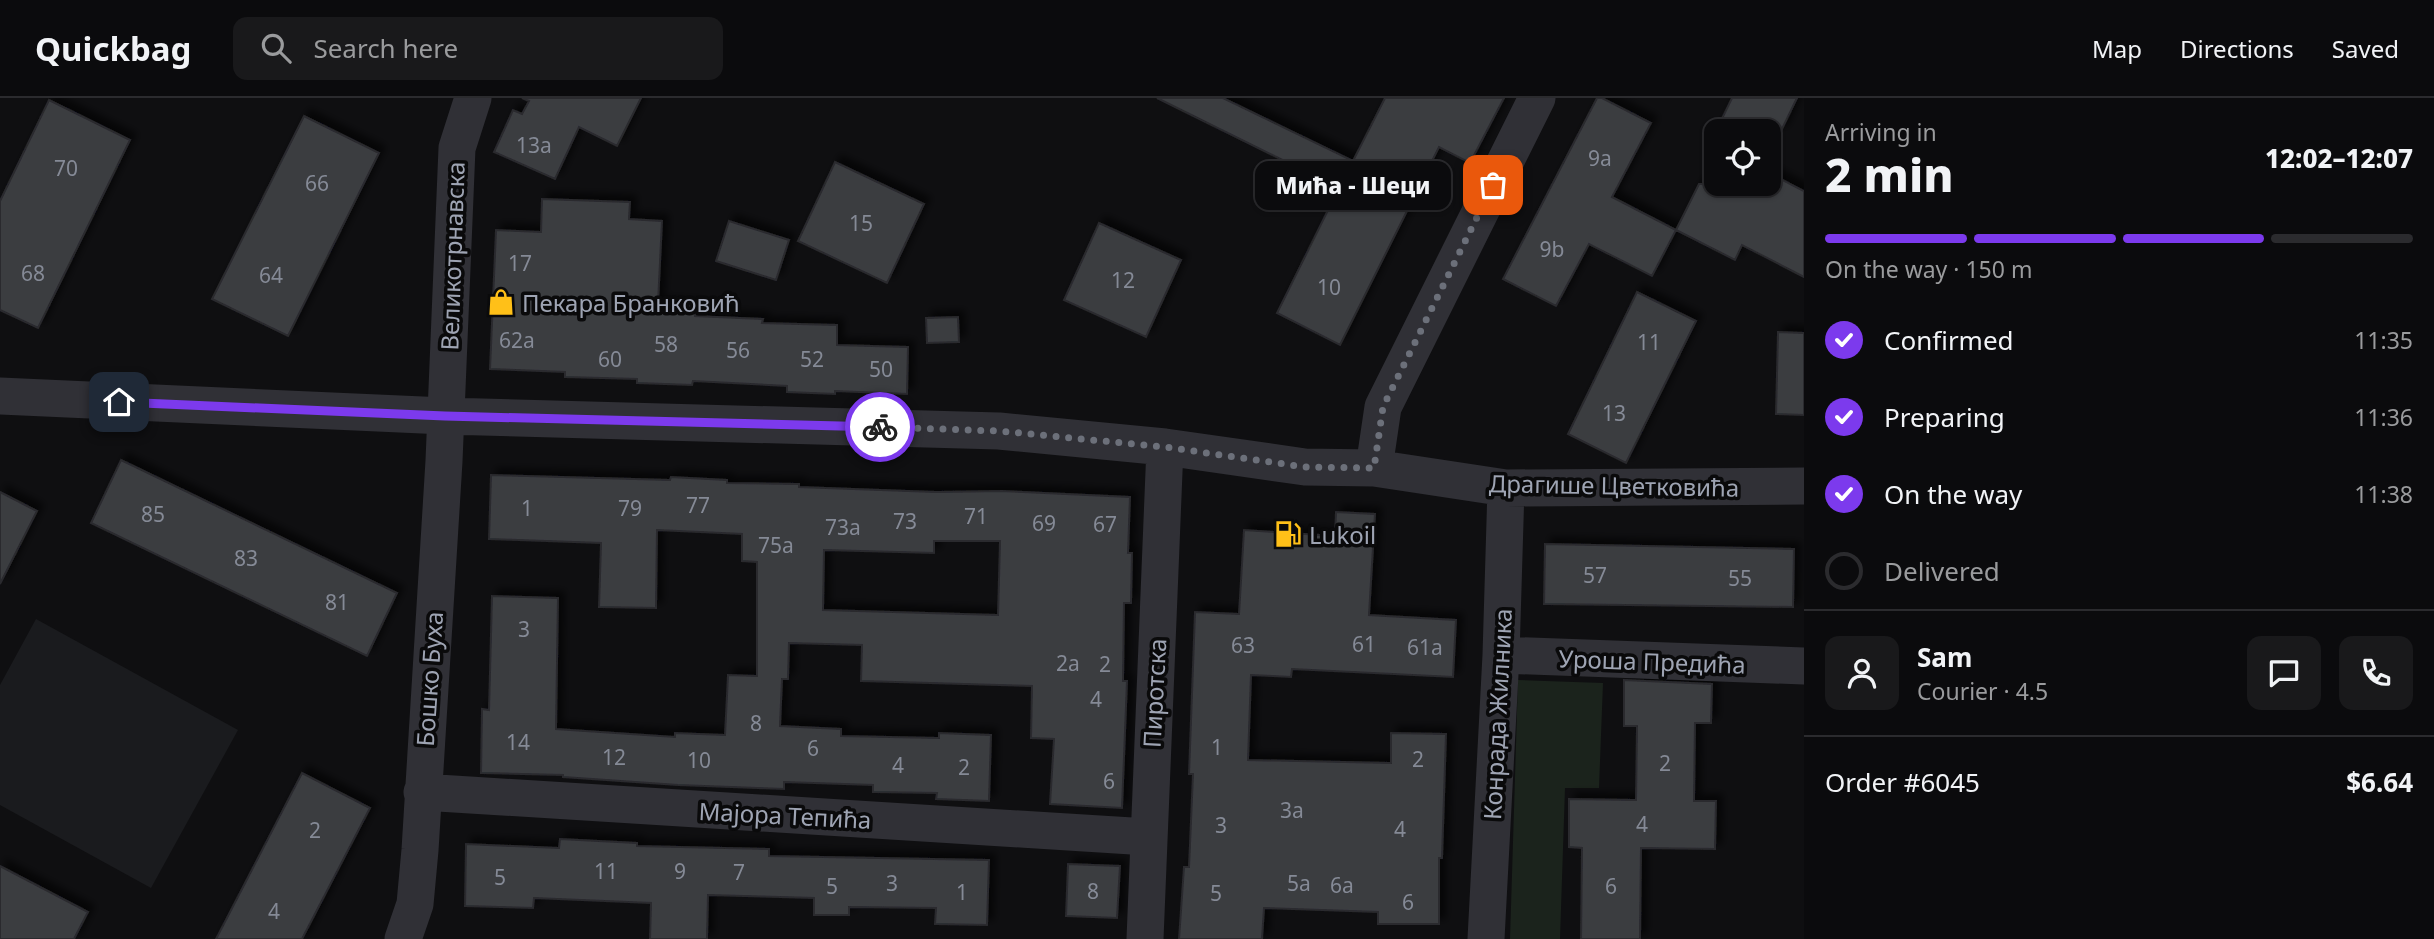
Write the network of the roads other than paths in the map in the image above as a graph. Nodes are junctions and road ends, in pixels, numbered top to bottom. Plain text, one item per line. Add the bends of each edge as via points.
1 (473, 98) edge
2 (1537, 98) edge
3 (0, 396) edge
4 (445, 416) junction
5 (1165, 447) junction
6 (1374, 468) junction
7 (1804, 486) edge
8 (1506, 488) junction
9 (1501, 655) junction
10 (1804, 666) edge
11 (422, 792) junction
12 (1148, 837) junction
13 (403, 939) edge
14 (1145, 939) edge
15 (1486, 939) edge

1 - 4 street, Великотрнавска via 457,148
2 - 6 street via 1383,407
3 - 4 street, Драгише Цветковића
4 - 5 street, Драгише Цветковића via 999,431
4 - 11 street, Бошко Буха
5 - 6 street, Драгише Цветковића via 1305,467
5 - 12 street, Пиротска
6 - 8 street, Драгише Цветковића
7 - 8 street, Драгише Цветковића
8 - 9 street, Конрада Жилника
9 - 10 street, Уроша Предића
9 - 15 street, Конрада Жилника
11 - 12 street, Мајора Тепића
11 - 13 street, Бошко Буха via 415,904
12 - 14 street, Пиротска

